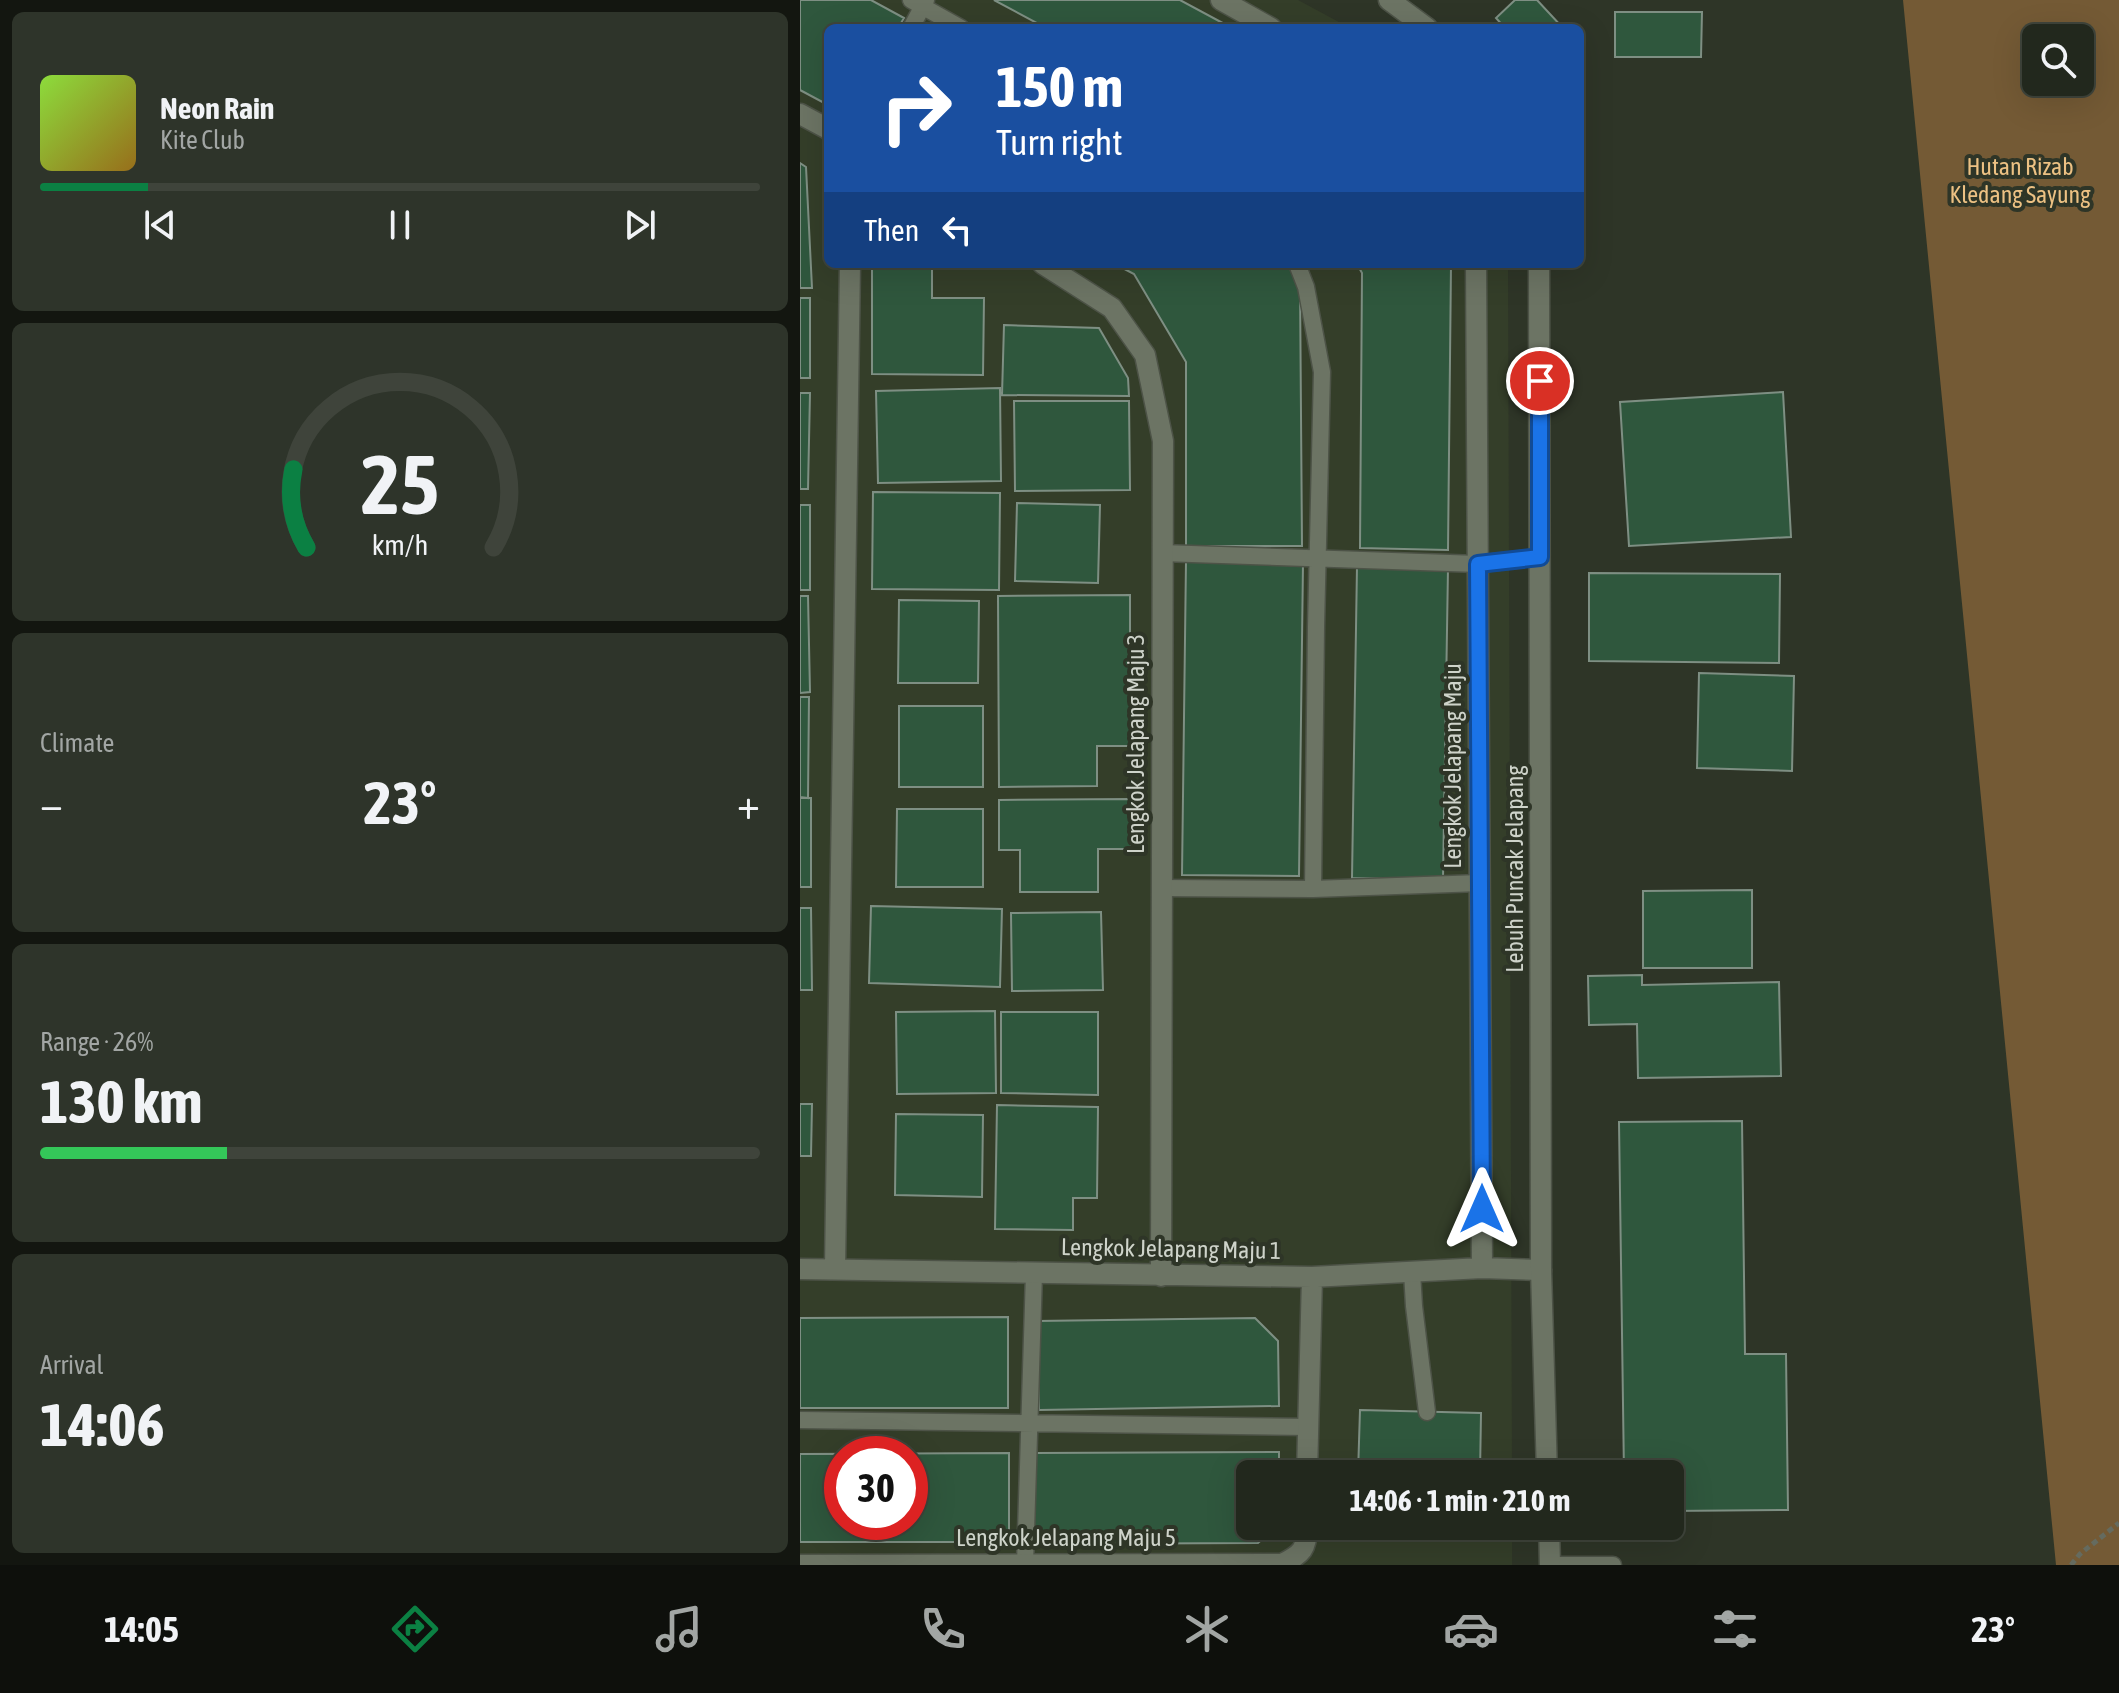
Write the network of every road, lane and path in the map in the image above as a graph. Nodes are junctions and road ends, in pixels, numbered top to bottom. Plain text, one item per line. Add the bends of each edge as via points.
1 (1221, 0) edge
2 (1389, 0) edge
3 (920, 2) edge
4 (912, 24) edge
5 (955, 24) edge
6 (1264, 24) edge
7 (1422, 24) edge
8 (800, 114) edge
9 (824, 127) edge
10 (850, 268) edge
11 (1049, 268) edge
12 (1299, 268) edge
13 (1476, 268) edge
14 (1539, 268) edge
15 (1162, 553) junction
16 (1540, 557) junction
17 (1317, 558) junction
18 (1478, 564) junction
19 (1480, 883) junction
20 (1161, 888) junction
21 (1313, 889) junction
22 (835, 1268) junction
23 (1482, 1268) junction
24 (800, 1269) edge
25 (1541, 1270) junction
26 (1412, 1272) junction
27 (1034, 1273) junction
28 (1161, 1276) junction
29 (1312, 1277) junction
30 (1427, 1412) dead end
31 (800, 1420) edge
32 (1028, 1424) junction
33 (1307, 1427) junction
34 (1307, 1460) edge
35 (1547, 1460) edge
36 (2119, 1523) edge
37 (1307, 1540) edge
38 (1549, 1540) edge
39 (1025, 1564) edge
40 (800, 1565) edge
41 (1550, 1565) edge
42 (1559, 1565) edge
43 (1613, 1565) edge
44 (2071, 1565) edge

1 - 6 street
2 - 7 street
3 - 4 lane
3 - 5 lane
8 - 9 street
10 - 22 street
11 - 15 street, Lengkok Jelapang Maju 3 via 1112,308 1145,355 1163,441
12 - 17 lane via 1322,372
13 - 18 street, Lengkok Jelapang Maju
14 - 16 street, Lebuh Puncak Jelapang
15 - 17 lane
15 - 20 street, Lengkok Jelapang Maju 3
16 - 18 lane
16 - 25 street, Lebuh Puncak Jelapang
17 - 18 lane
17 - 21 lane
18 - 19 street, Lengkok Jelapang Maju
19 - 21 lane
19 - 23 street, Lengkok Jelapang Maju
20 - 21 lane
20 - 28 street, Lengkok Jelapang Maju 3
22 - 24 street, Lengkok Jelapang Maju 1
22 - 27 street, Lengkok Jelapang Maju 1
23 - 25 street, Lengkok Jelapang Maju 1
23 - 26 street, Lengkok Jelapang Maju 1
25 - 35 street, Lebuh Puncak Jelapang
26 - 29 street, Lengkok Jelapang Maju 1
26 - 30 lane
27 - 28 street, Lengkok Jelapang Maju 1
27 - 32 lane
28 - 29 street, Lengkok Jelapang Maju 1
29 - 33 street
31 - 32 lane
32 - 33 lane
32 - 39 lane
33 - 34 street
36 - 44 path
37 - 39 street, Lengkok Jelapang Maju 5 via 1299,1556 1282,1564
38 - 41 street
39 - 40 street, Lengkok Jelapang Maju 5
42 - 43 lane

